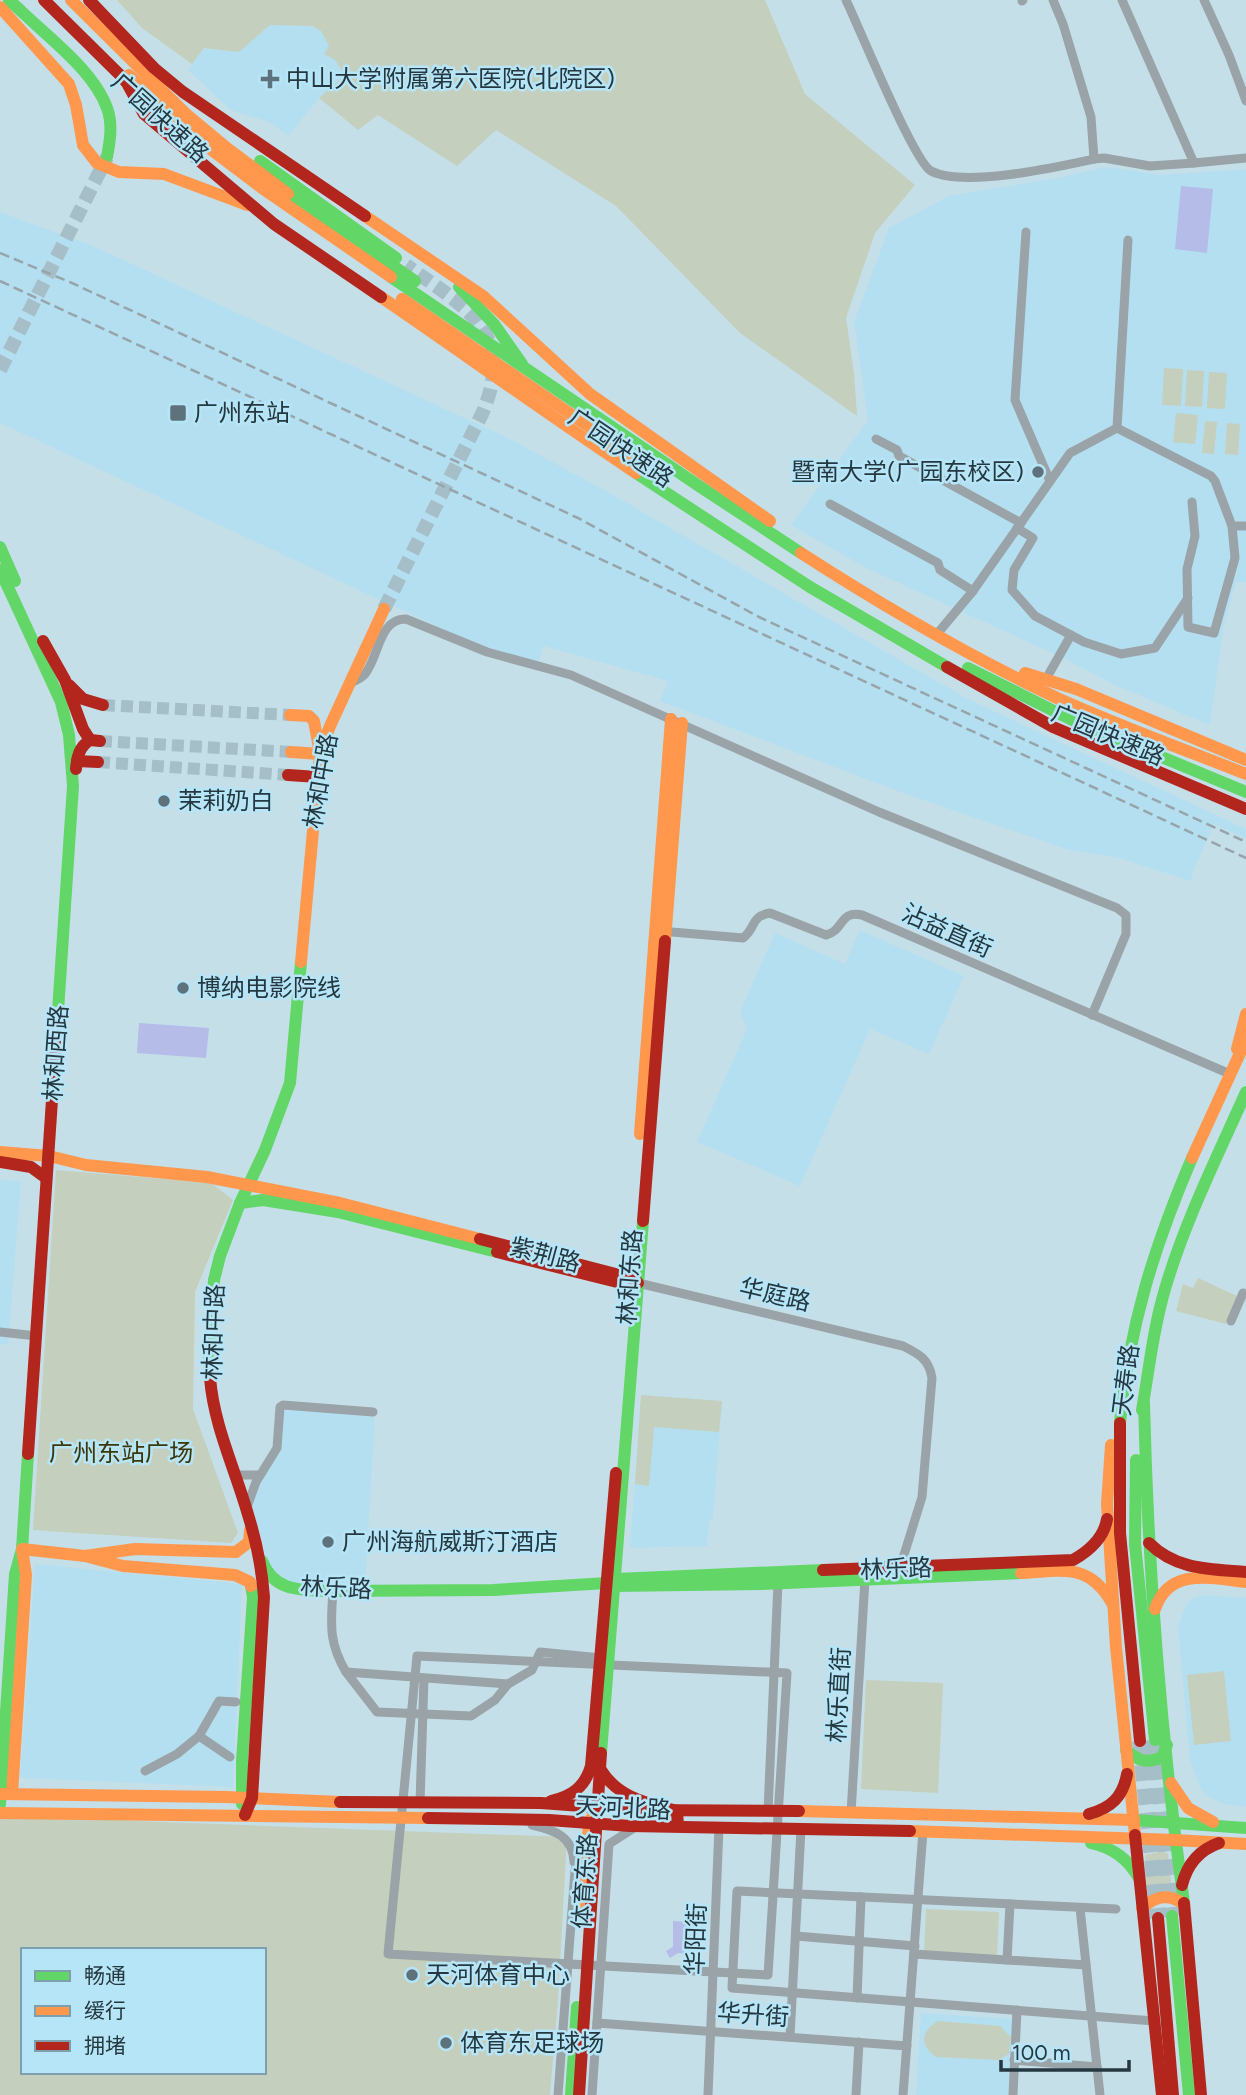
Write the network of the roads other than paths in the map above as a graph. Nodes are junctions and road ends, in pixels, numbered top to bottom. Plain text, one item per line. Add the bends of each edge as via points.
1 (35, 0) edge
2 (44, 0) edge
3 (53, 0) edge
4 (71, 0) edge
5 (89, 0) edge
6 (846, 0) edge
7 (1053, 0) edge
8 (1122, 0) edge
9 (1203, 0) edge
10 (14, 3) edge
11 (0, 7) edge
12 (0, 18) edge
13 (172, 83) junction
14 (69, 84) junction
15 (170, 99) junction
16 (1246, 101) edge
17 (107, 157) tunnel mouth
18 (1246, 158) edge
19 (1094, 159) junction
20 (260, 161) junction
21 (1194, 163) junction
22 (258, 209) junction
23 (1026, 232) dead end
24 (1128, 240) dead end
25 (396, 258) tunnel mouth
26 (442, 269) junction
27 (515, 351) junction
28 (511, 386) junction
29 (588, 393) junction
30 (542, 411) junction
31 (1117, 428) junction
32 (876, 439) dead end
33 (653, 463) junction
34 (1050, 481) junction
35 (1192, 502) dead end
36 (830, 504) dead end
37 (1019, 526) junction
38 (1232, 526) junction
39 (1246, 526) edge
40 (0, 547) edge
41 (795, 549) junction
42 (0, 570) edge
43 (973, 591) junction
44 (1188, 598) junction
45 (832, 600) junction
46 (384, 609) tunnel mouth
47 (937, 634) junction
48 (1071, 635) junction
49 (945, 655) junction
50 (991, 663) junction
51 (1045, 679) junction
52 (65, 680) junction
53 (350, 684) junction
54 (77, 711) junction
55 (290, 715) tunnel mouth
56 (677, 721) junction
57 (69, 735) junction
58 (291, 752) tunnel mouth
59 (1227, 752) junction
60 (1246, 753) edge
61 (320, 754) junction
62 (1246, 760) edge
63 (77, 761) junction
64 (98, 762) tunnel mouth
65 (1246, 774) edge
66 (288, 775) tunnel mouth
67 (318, 777) junction
68 (73, 786) junction
69 (1246, 792) edge
70 (1243, 807) edge
71 (660, 931) junction
72 (1246, 1014) edge
73 (1092, 1015) junction
74 (1246, 1040) edge
75 (1230, 1074) junction
76 (1246, 1092) edge
77 (0, 1152) edge
78 (49, 1156) junction
79 (0, 1162) edge
80 (46, 1178) junction
81 (1184, 1178) junction
82 (249, 1186) junction
83 (1204, 1187) junction
84 (240, 1203) junction
85 (633, 1282) junction
86 (1243, 1293) dead end
87 (1231, 1321) dead end
88 (0, 1332) edge
89 (37, 1336) junction
90 (1123, 1395) junction
91 (1143, 1403) junction
92 (373, 1412) dead end
93 (236, 1475) junction
94 (260, 1475) junction
95 (1107, 1504) junction
96 (246, 1509) junction
97 (250, 1523) junction
98 (1149, 1543) junction
99 (22, 1549) junction
100 (85, 1556) junction
101 (1246, 1572) edge
102 (899, 1574) junction
103 (864, 1579) junction
104 (1246, 1582) edge
105 (613, 1583) junction
106 (778, 1583) junction
107 (333, 1590) junction
108 (1114, 1606) junction
109 (1154, 1616) junction
110 (417, 1656) joint
111 (601, 1658) junction
112 (346, 1672) junction
113 (424, 1678) junction
114 (508, 1684) junction
115 (236, 1702) dead end
116 (422, 1714) junction
117 (199, 1736) junction
118 (1140, 1741) tunnel mouth
119 (1161, 1743) junction
120 (1126, 1750) junction
121 (230, 1758) dead end
122 (600, 1769) junction
123 (145, 1771) dead end
124 (1170, 1782) junction
125 (4, 1794) edge
126 (246, 1798) junction
127 (420, 1803) junction
128 (541, 1803) junction
129 (0, 1804) edge
130 (600, 1807) junction
131 (677, 1811) junction
132 (768, 1811) junction
133 (0, 1813) edge
134 (851, 1813) junction
135 (245, 1815) junction
136 (1067, 1817) junction
137 (509, 1820) junction
138 (1134, 1820) junction
139 (594, 1822) junction
140 (1174, 1822) junction
141 (1219, 1825) junction
142 (649, 1826) junction
143 (678, 1826) junction
144 (719, 1827) junction
145 (1246, 1828) edge
146 (801, 1829) junction
147 (923, 1831) junction
148 (1063, 1837) junction
149 (1136, 1839) junction
150 (1175, 1840) junction
151 (1224, 1842) junction
152 (609, 1844) junction
153 (1246, 1844) edge
154 (595, 1860) junction
155 (575, 1871) junction
156 (1139, 1878) junction
157 (1182, 1885) junction
158 (798, 1895) junction
159 (862, 1897) junction
160 (918, 1900) junction
161 (1010, 1904) junction
162 (1184, 1904) junction
163 (1080, 1908) junction
164 (1142, 1908) junction
165 (1116, 1909) dead end
166 (1172, 1916) tunnel mouth
167 (1158, 1918) tunnel mouth
168 (735, 1935) junction
169 (716, 1936) junction
170 (796, 1936) junction
171 (860, 1942) junction
172 (914, 1950) junction
173 (1007, 1960) junction
174 (1086, 1965) junction
175 (793, 1992) junction
176 (857, 1998) junction
177 (910, 2003) junction
178 (1017, 2010) junction
179 (1092, 2017) junction
180 (1154, 2021) junction
181 (597, 2023) junction
182 (574, 2030) junction
183 (711, 2031) junction
184 (790, 2037) junction
185 (859, 2042) junction
186 (907, 2046) junction
187 (1014, 2060) junction
188 (1097, 2067) junction
189 (558, 2095) edge
190 (571, 2095) edge
191 (579, 2095) edge
192 (592, 2095) edge
193 (708, 2095) edge
194 (856, 2095) edge
195 (903, 2095) edge
196 (1013, 2095) edge
197 (1100, 2095) edge
198 (1162, 2095) edge
199 (1174, 2095) edge
200 (1189, 2095) edge
201 (1201, 2095) edge

1 - 33 main road, 广园快速路 via 143,106 227,177 294,227
2 - 22 main road via 120,75 144,114
3 - 33 main road, 广园快速路 via 139,86 236,169
4 - 15 main road
5 - 13 main road
6 - 19 street via 906,133 928,170 953,178 1040,171
7 - 19 street via 1091,117
8 - 21 street
9 - 16 street
10 - 17 main road via 103,99 111,124
11 - 14 main road
12 - 14 main road
13 - 20 main road
13 - 26 main road
14 - 22 main road via 83,145 97,163 119,172 164,174
15 - 20 main road
15 - 27 main road via 245,162
18 - 21 street
19 - 21 street via 1150,166
20 - 25 main road
22 - 28 main road
23 - 34 street via 1015,400
24 - 31 street
26 - 27 main road
26 - 29 main road via 505,314
27 - 28 main road via 524,370
28 - 30 main road
29 - 30 main road via 547,371 533,370 530,384
29 - 41 main road via 747,503
30 - 45 main road
31 - 34 street via 1070,453
31 - 38 street via 1211,476
32 - 37 street
33 - 41 main road, 广园快速路
33 - 49 main road, 广园快速路 via 820,580
34 - 37 street
35 - 44 street via 1195,536
36 - 43 street via 938,563 940,570
37 - 43 street
37 - 48 street via 1033,538 1014,570 1012,590 1035,616
38 - 39 street
38 - 44 street via 1235,558 1214,632 1188,626
40 - 52 main road
41 - 47 main road, 广园快速路
42 - 57 main road, 林和西路 via 57,690
43 - 47 street
44 - 48 street via 1155,648 1121,654
45 - 49 main road
45 - 70 main road via 1053,727
46 - 53 main road, 林和中路
47 - 50 main road, 广园快速路
48 - 51 street
49 - 69 main road, 广园快速路 via 1027,700
50 - 51 main road
50 - 65 main road, 广园快速路 via 1070,703
51 - 59 main road
52 - 54 main road
52 - 54 main road via 75,694 98,705
53 - 56 street via 367,672 385,631 394,621 407,619 486,652 571,675
53 - 61 main road, 林和中路
54 - 57 main road
54 - 63 main road via 95,741 81,747
55 - 61 main road via 309,716 314,722
56 - 71 main road, 林和东路
56 - 73 street via 879,813 1117,908 1126,915 1126,934
57 - 68 main road, 林和西路
58 - 61 main road
59 - 60 main road
59 - 62 main road
61 - 67 main road, 林和中路
63 - 64 main road
63 - 68 main road
66 - 67 main road
67 - 82 main road, 林和中路 via 290,1083
68 - 78 main road, 林和西路
71 - 73 street, 沾益直街 via 743,937 761,914 769,913 826,935 853,913
71 - 85 main road, 林和东路
72 - 75 main road
73 - 75 street, 沾益直街
74 - 75 main road, 天寿路
75 - 81 main road, 天寿路
76 - 83 main road, 天寿路
77 - 78 main road, 紫荆路
78 - 80 main road, 林和西路
78 - 82 main road, 紫荆路
79 - 80 main road via 33,1166
80 - 89 main road, 林和西路
81 - 83 main road
81 - 90 main road, 天寿路 via 1147,1275 1133,1327
82 - 84 main road, 林和中路
82 - 85 main road, 紫荆路 via 364,1208
83 - 91 main road, 天寿路 via 1165,1290
84 - 85 main road, 紫荆路 via 263,1200 338,1212
84 - 93 main road, 林和中路 via 214,1280 209,1359 212,1402
85 - 102 street, 华庭路 via 903,1346 923,1356 932,1378 922,1497
85 - 105 main road, 林和东路
86 - 87 street
88 - 89 street
89 - 99 main road, 林和西路
90 - 95 main road via 1110,1451
90 - 118 main road, 天寿路 via 1119,1514
91 - 98 main road
91 - 119 main road, 天寿路 via 1134,1514
92 - 94 street via 283,1405 277,1448
93 - 94 street
93 - 96 main road, 林和中路
94 - 96 street
95 - 102 main road, 林乐路 via 1106,1526 1090,1549 1073,1560
95 - 108 main road
96 - 97 main road, 林和中路
97 - 100 main road via 249,1542 236,1552 135,1549
97 - 107 main road, 林乐路 via 271,1578 290,1586
97 - 126 main road, 林和中路 via 262,1570 264,1610
98 - 101 main road via 1176,1564
98 - 109 main road
99 - 100 main road
99 - 125 main road, 林和西路 via 15,1574
100 - 126 main road, 林和中路 via 122,1566 235,1575 250,1582
102 - 103 main road, 林乐路
102 - 105 main road, 林乐路
102 - 108 main road, 林乐路 via 1077,1572 1100,1583
103 - 106 main road, 林乐路
103 - 134 street, 林乐直街
104 - 109 main road via 1181,1579 1162,1593
105 - 106 main road, 林乐路
105 - 107 main road, 林乐路 via 510,1590
105 - 111 main road, 林和东路
105 - 122 main road, 林和东路
106 - 132 street
107 - 112 street via 331,1637
108 - 120 main road
109 - 119 main road
110 - 110 street via 787,1673 768,1975 388,1954
111 - 114 street via 540,1652 532,1670
111 - 128 main road, 林和东路 via 587,1781 568,1797
112 - 113 street
112 - 116 street via 377,1712
113 - 114 street
113 - 116 street
114 - 116 street via 495,1700 471,1716
115 - 117 street via 219,1701
116 - 127 street
117 - 121 street
117 - 123 street
119 - 120 main road via 1162,1757 1149,1762 1138,1761
119 - 124 main road
120 - 136 main road via 1125,1789 1114,1803 1097,1812
120 - 138 main road
122 - 130 main road, 林和东路
122 - 131 main road via 623,1794
124 - 140 main road
124 - 141 main road via 1188,1808
125 - 126 main road, 天河北路
125 - 129 main road, 林和西路
126 - 127 main road, 天河北路
126 - 135 main road, 林和中路
127 - 128 main road, 天河北路
128 - 130 main road, 天河北路
130 - 131 main road, 天河北路
130 - 139 main road, 体育东路
131 - 132 main road, 天河北路
131 - 143 main road
132 - 134 main road, 天河北路
133 - 135 main road, 天河北路
134 - 136 main road, 天河北路
135 - 137 main road, 天河北路
136 - 138 main road, 天河北路
137 - 139 main road, 天河北路
137 - 155 street via 562,1836 572,1847
138 - 140 main road, 天河北路
138 - 149 main road
139 - 142 main road, 天河北路
139 - 154 main road, 体育东路
139 - 155 street
139 - 182 main road, 体育东路
140 - 141 main road, 天河北路
140 - 150 main road
141 - 145 main road, 天河北路
142 - 143 main road, 天河北路
142 - 152 street via 632,1829
143 - 144 main road, 天河北路
144 - 146 main road, 天河北路
144 - 169 street, 华阳街
146 - 147 main road, 天河北路
146 - 158 street
147 - 148 main road, 天河北路
147 - 160 street
148 - 149 main road, 天河北路
148 - 156 main road via 1112,1849 1131,1863
149 - 150 main road, 天河北路
149 - 156 main road
150 - 151 main road, 天河北路
150 - 157 main road
151 - 153 main road, 天河北路
151 - 157 main road via 1211,1845 1198,1857
152 - 154 street
152 - 181 street
154 - 182 main road, 体育东路
155 - 182 street
156 - 164 main road
157 - 162 main road
158 - 159 street
158 - 168 street via 737,1891
158 - 170 street
159 - 160 street
159 - 171 street
160 - 161 street
160 - 172 street
161 - 163 street
161 - 173 street
162 - 164 main road via 1160,1896
162 - 201 main road
163 - 165 street
163 - 174 street
164 - 180 main road
166 - 200 main road
167 - 199 main road
168 - 169 street
168 - 175 street via 732,1988
169 - 183 street, 华阳街
170 - 171 street
170 - 175 street
171 - 172 street
171 - 176 street
172 - 173 street
172 - 177 street
173 - 174 street
174 - 179 street
175 - 176 street
175 - 184 street
176 - 177 street
177 - 178 street
177 - 186 street
178 - 179 street
178 - 187 street
179 - 180 street
179 - 188 street
180 - 198 main road
181 - 183 street, 华升街
181 - 192 street
182 - 189 street
182 - 190 main road, 体育东路
182 - 191 main road, 体育东路
183 - 184 street, 华升街
183 - 193 street, 华阳街
184 - 185 street, 华升街
185 - 186 street, 华升街
185 - 194 street
186 - 195 street
187 - 188 street
187 - 196 street
188 - 197 street

